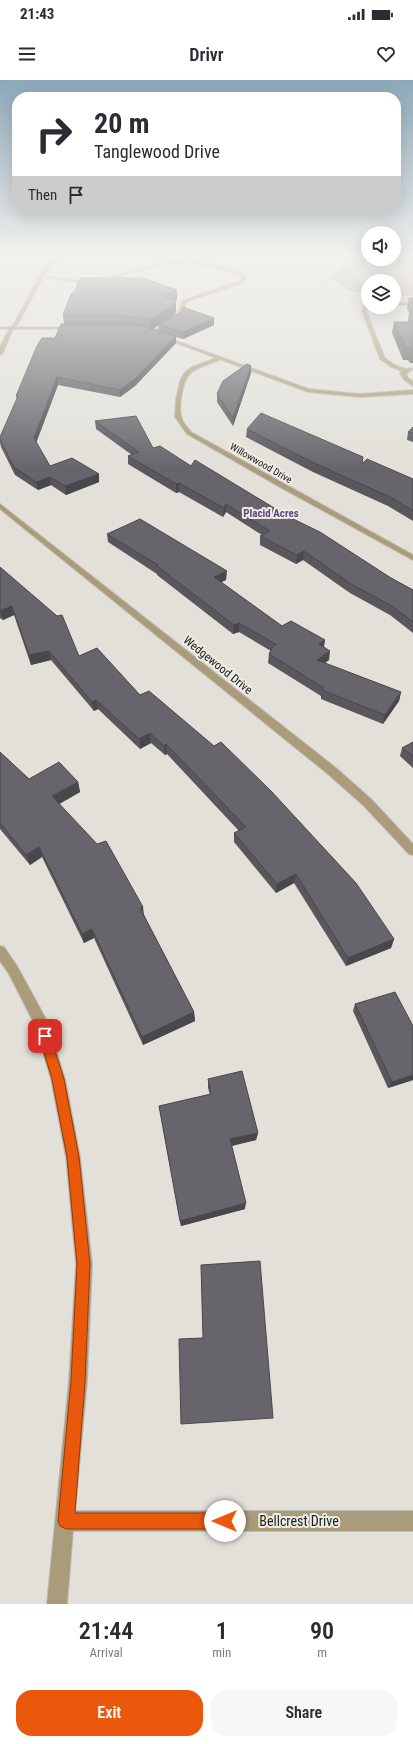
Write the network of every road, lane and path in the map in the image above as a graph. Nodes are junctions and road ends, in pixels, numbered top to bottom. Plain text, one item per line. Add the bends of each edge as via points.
1 (161, 326) edge
2 (370, 326) edge
3 (0, 328) edge
4 (12, 328) junction
5 (82, 328) edge
6 (0, 353) edge
7 (220, 358) junction
8 (413, 369) edge
9 (406, 371) junction
10 (413, 384) edge
11 (413, 392) edge
12 (0, 506) edge
13 (413, 558) edge
14 (413, 851) edge
15 (0, 951) edge
16 (66, 1521) junction
17 (413, 1521) edge
18 (57, 1604) edge

1 - 7 street via 150,332
2 - 9 street via 383,359
3 - 4 street
4 - 5 street
4 - 6 street
7 - 11 street via 296,386 328,394 375,396
7 - 13 street, Willowwood Drive via 198,366 182,379 178,416 189,433
8 - 9 street
9 - 10 street via 403,376
12 - 14 street, Wedgewood Drive via 332,771 367,802
15 - 16 street via 40,1021 58,1079 73,1157 84,1264 78,1381
16 - 17 street, Bellcrest Drive
16 - 18 street

